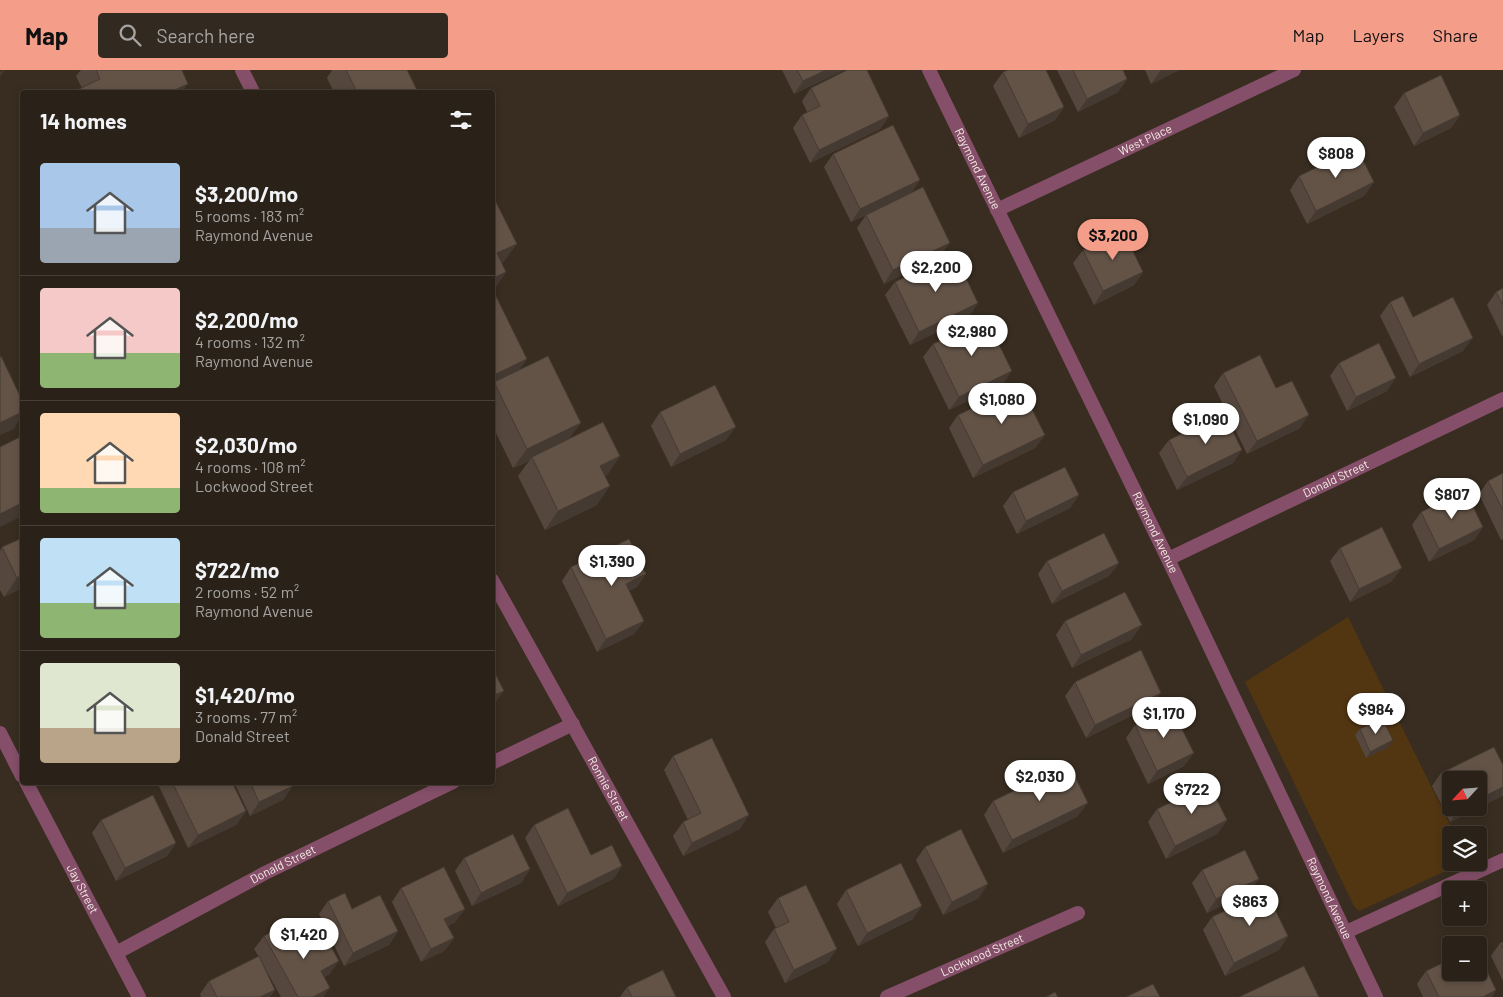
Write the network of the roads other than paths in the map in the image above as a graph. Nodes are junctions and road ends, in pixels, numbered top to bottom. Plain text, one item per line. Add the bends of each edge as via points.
1 (242, 70) edge
2 (930, 70) edge
3 (1294, 70) edge
4 (252, 90) edge
5 (997, 210) junction
6 (1503, 399) edge
7 (1168, 559) junction
8 (495, 585) edge
9 (573, 724) junction
10 (0, 733) edge
11 (495, 762) edge
12 (20, 772) edge
13 (28, 785) edge
14 (447, 785) edge
15 (1503, 860) edge
16 (1078, 913) dead end
17 (1346, 932) junction
18 (116, 954) junction
19 (139, 997) edge
20 (724, 997) edge
21 (886, 997) edge
22 (1376, 997) edge

1 - 4 street
2 - 5 street, Raymond Avenue
3 - 5 street, West Place
5 - 7 street, Raymond Avenue
6 - 7 street, Donald Street
7 - 17 street, Raymond Avenue
8 - 9 street, Ronnie Street
9 - 11 street
9 - 20 street, Ronnie Street
10 - 12 street
13 - 18 street, Jay Street
14 - 18 street, Donald Street via 265,873
15 - 17 street
16 - 21 street, Lockwood Street
17 - 22 street, Raymond Avenue
18 - 19 street, Jay Street

